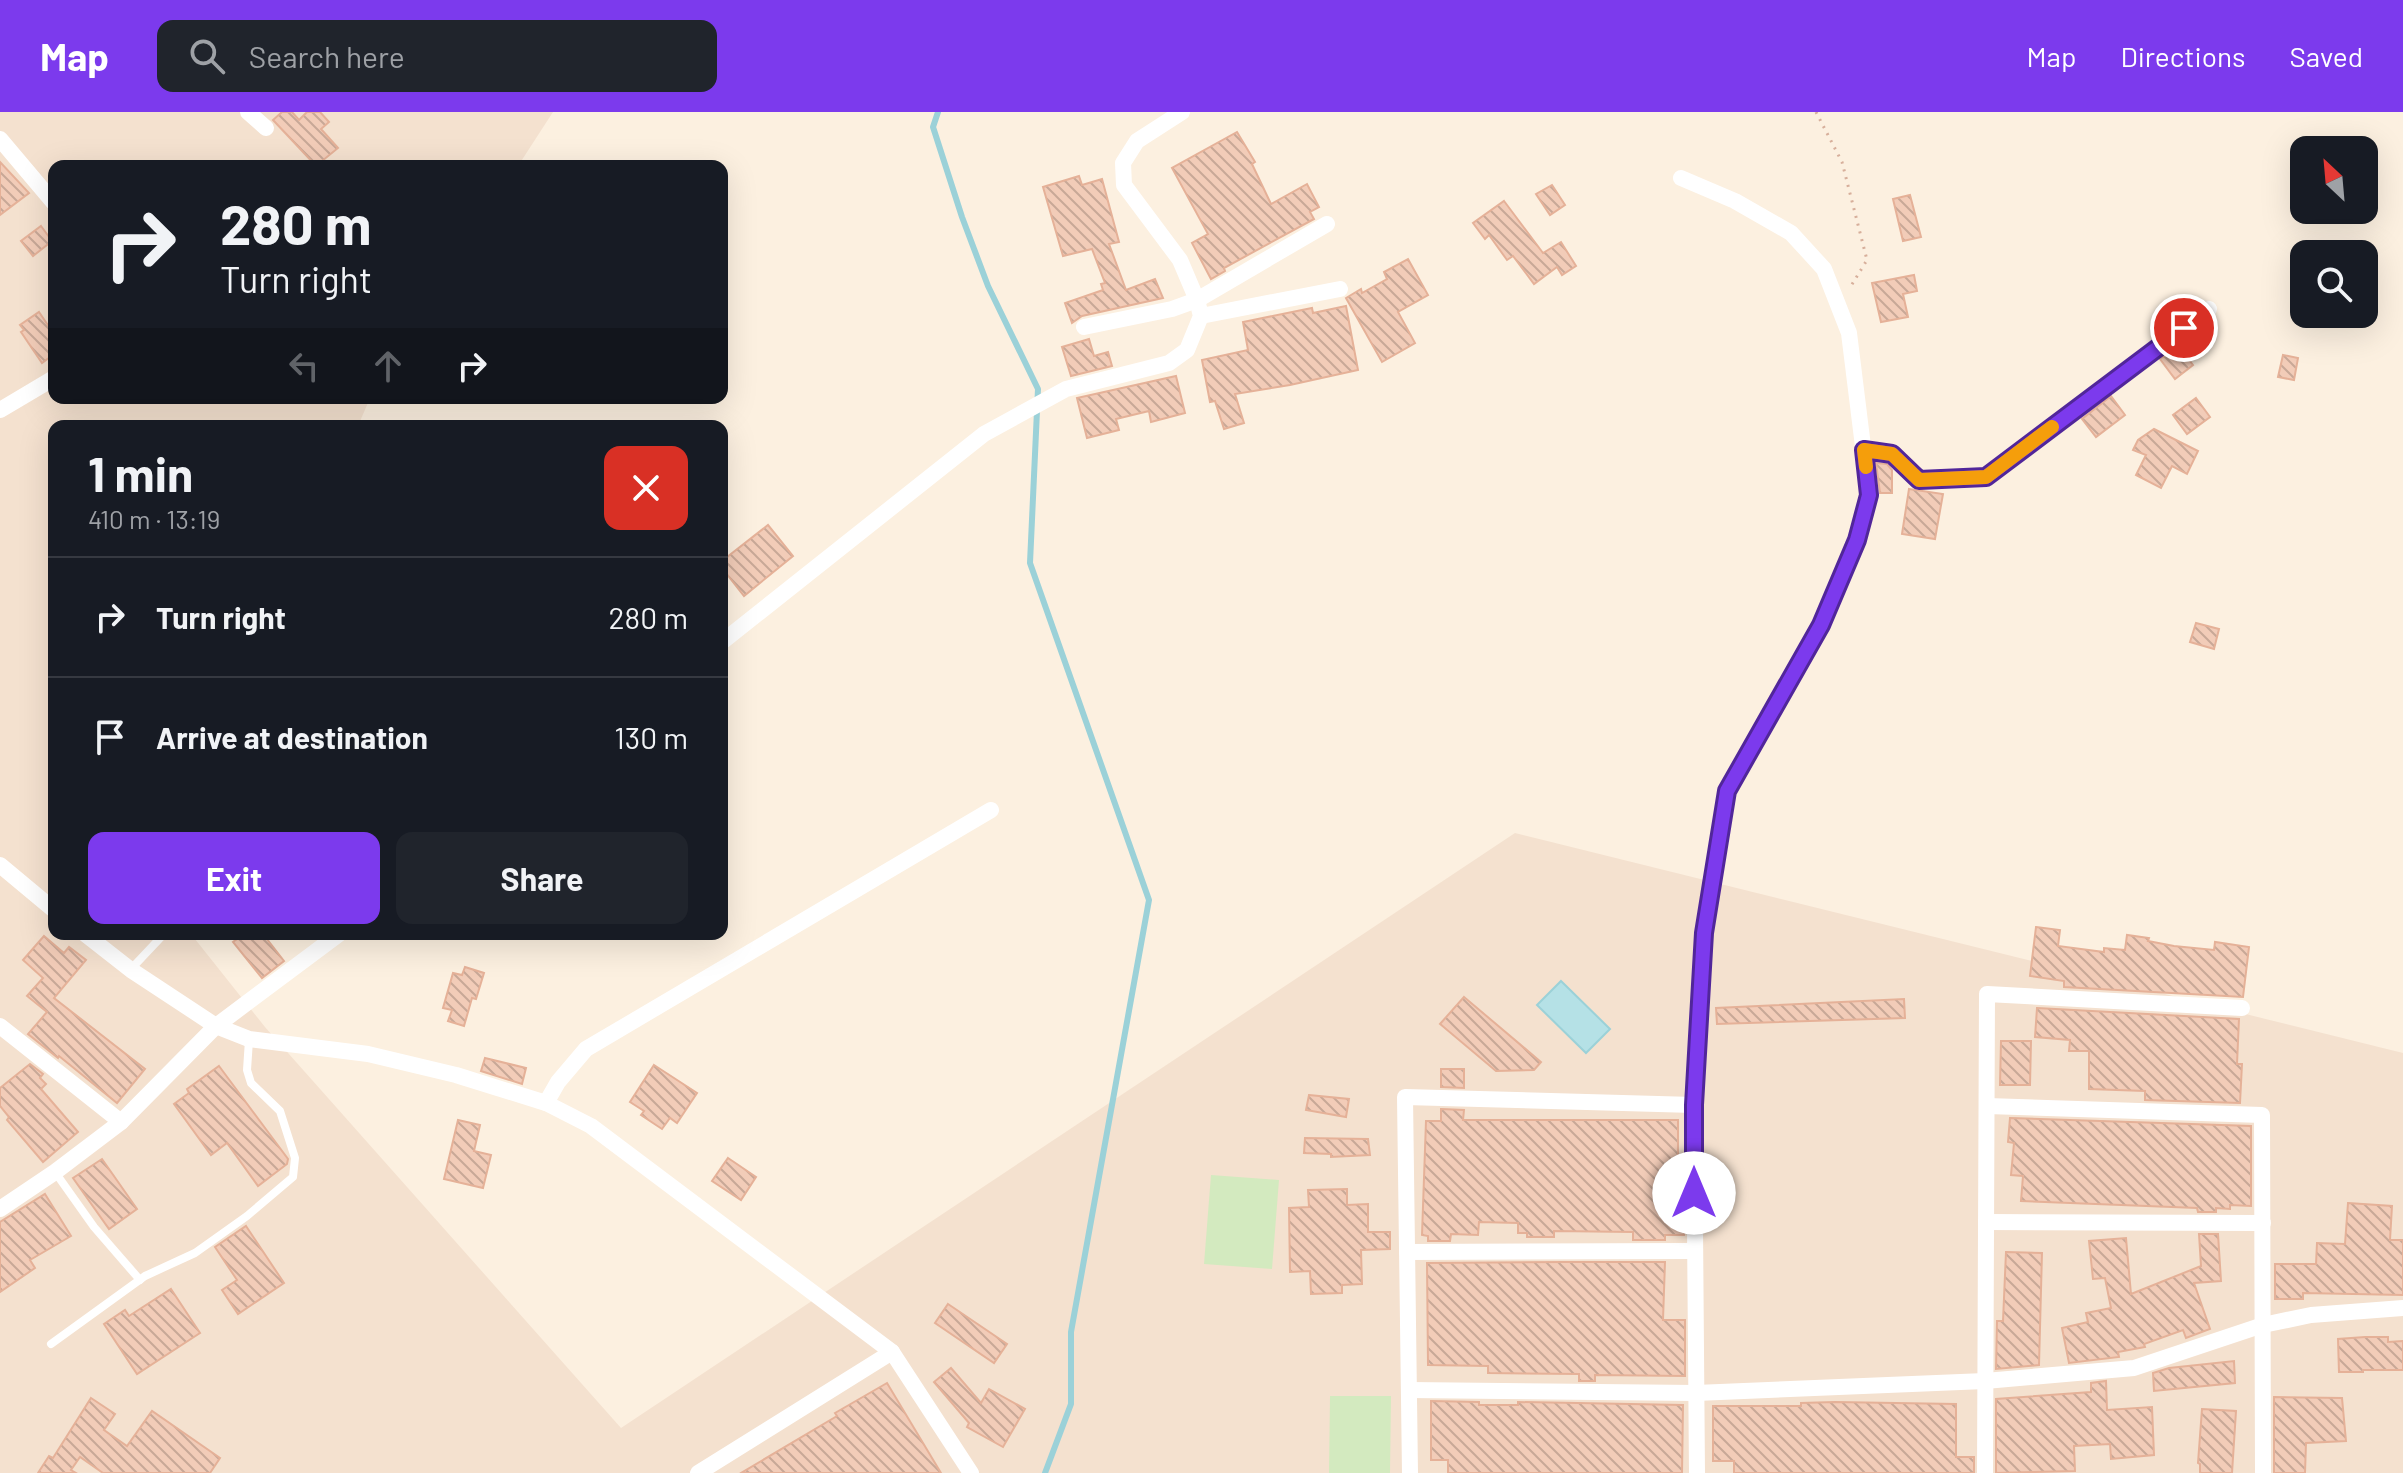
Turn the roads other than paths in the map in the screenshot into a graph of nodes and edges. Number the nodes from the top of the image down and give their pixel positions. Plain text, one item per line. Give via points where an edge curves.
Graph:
1 (248, 112) edge
2 (1182, 112) edge
3 (266, 128) dead end
4 (0, 139) edge
5 (1681, 178) dead end
6 (48, 196) edge
7 (1327, 224) dead end
8 (1340, 289) dead end
9 (1199, 308) junction
10 (2209, 309) dead end
11 (1084, 327) dead end
12 (48, 382) edge
13 (0, 410) edge
14 (1864, 450) junction
15 (728, 637) edge
16 (991, 810) dead end
17 (0, 865) edge
18 (48, 905) edge
19 (93, 940) edge
20 (158, 940) edge
21 (331, 940) edge
22 (131, 970) junction
23 (2242, 1008) dead end
24 (216, 1026) junction
25 (3, 1032) edge
26 (249, 1039) junction
27 (546, 1103) junction
28 (1694, 1105) junction
29 (1987, 1106) junction
30 (121, 1122) junction
31 (55, 1172) junction
32 (0, 1209) edge
33 (1986, 1222) junction
34 (2263, 1223) junction
35 (1695, 1251) junction
36 (1407, 1252) junction
37 (140, 1280) junction
38 (2403, 1308) edge
39 (2263, 1325) junction
40 (51, 1344) dead end
41 (892, 1352) junction
42 (1985, 1381) junction
43 (1409, 1390) junction
44 (1696, 1393) junction
45 (698, 1473) edge
46 (971, 1473) edge
47 (1410, 1473) edge
48 (1697, 1473) edge
49 (1985, 1473) edge
50 (2263, 1473) edge

1 - 3 street
2 - 9 street via 1137,141 1123,163 1124,185 1180,260
4 - 6 street
5 - 14 street via 1791,233 1824,269 1849,333
7 - 9 street
8 - 9 street
9 - 11 street
9 - 15 street via 1187,350 1169,363 1066,389 984,434
10 - 14 street via 1986,477 1919,480 1892,454
12 - 13 street
14 - 28 street via 1869,495 1857,540 1821,625 1727,791 1704,933
16 - 27 street via 586,1049
17 - 18 street
19 - 22 street
20 - 22 lane
21 - 24 street
22 - 24 street
23 - 29 street via 1987,994
24 - 26 street
24 - 30 street
25 - 30 street
26 - 27 street via 368,1054
26 - 37 lane via 251,1083 280,1111 295,1158 293,1177 195,1253
27 - 41 street via 591,1126
28 - 35 street
28 - 36 street via 1405,1097
29 - 33 street
29 - 34 street via 2262,1115
30 - 31 street
31 - 32 street
31 - 37 lane
33 - 34 street
33 - 42 street
34 - 39 street
35 - 36 street
35 - 44 street
36 - 43 street
37 - 40 lane
38 - 39 street via 2311,1315
39 - 42 street via 2134,1368
39 - 50 street
41 - 45 street
41 - 46 street
42 - 44 street
42 - 49 street
43 - 44 street
43 - 47 street
44 - 48 street

